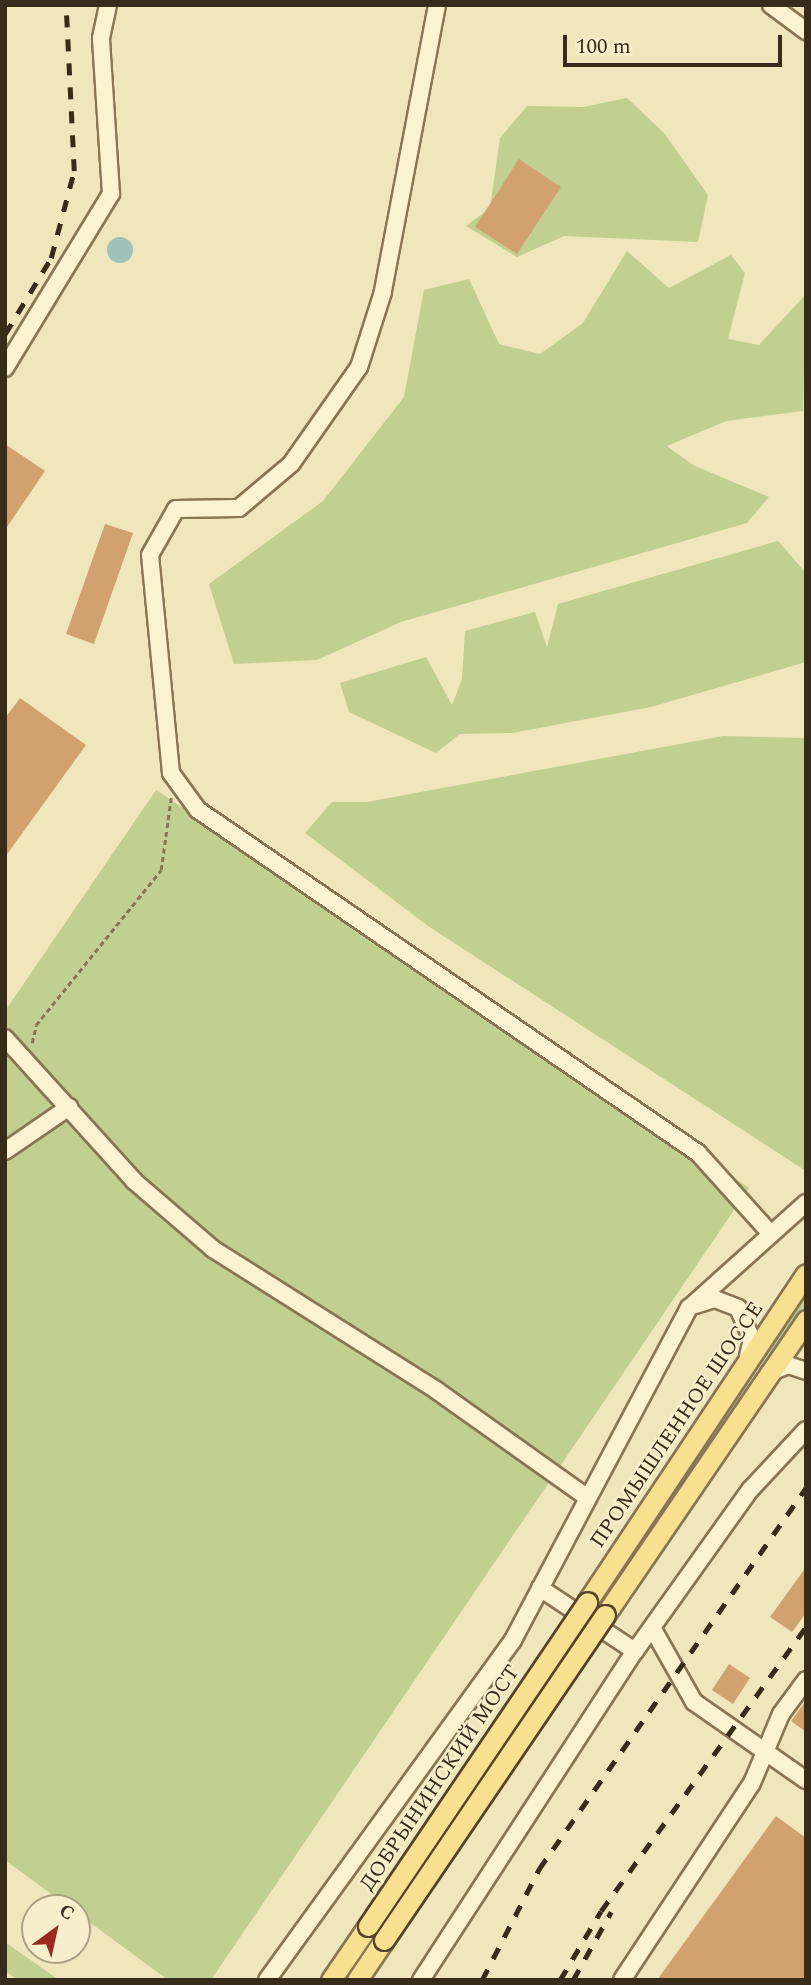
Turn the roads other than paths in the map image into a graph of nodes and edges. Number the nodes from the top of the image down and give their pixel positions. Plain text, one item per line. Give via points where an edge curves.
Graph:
1 (108, 5) edge
2 (437, 5) edge
3 (771, 5) edge
4 (806, 31) edge
5 (5, 368) edge
6 (6, 1036) edge
7 (69, 1107) junction
8 (5, 1151) edge
9 (806, 1203) edge
10 (771, 1234) junction
11 (806, 1274) edge
12 (690, 1308) junction
13 (806, 1320) edge
14 (748, 1360) junction
15 (806, 1371) edge
16 (769, 1373) junction
17 (806, 1430) edge
18 (584, 1495) junction
19 (540, 1588) junction
20 (587, 1602) joint
21 (654, 1631) junction
22 (635, 1651) junction
23 (806, 1680) edge
24 (766, 1751) junction
25 (806, 1780) edge
26 (267, 1980) edge
27 (331, 1980) edge
28 (357, 1980) edge
29 (421, 1980) edge
30 (622, 1980) edge

1 - 5 street via 101,38 111,194
2 - 10 street via 383,292 359,367 291,464 239,508 176,509 150,555 171,773 198,810 698,1153
3 - 4 street
6 - 7 street
7 - 8 street
7 - 18 street via 134,1181 213,1249 425,1382
9 - 10 street
10 - 12 street
11 - 14 main road, ПРОМЫШЛЕННОЕ ШОССЕ
12 - 14 street via 715,1299 738,1308 752,1339
12 - 18 street
13 - 16 main road
14 - 20 main road, ПРОМЫШЛЕННОЕ ШОССЕ
15 - 16 street via 788,1365
16 - 28 main road, bridge
17 - 21 street via 750,1490
18 - 19 street
19 - 22 street
19 - 26 street via 424,1770 375,1821
20 - 27 main road, ДОБРЫНИНСКИЙ МОСТ, bridge
21 - 22 street
21 - 24 street via 694,1702
22 - 29 street
23 - 24 street
24 - 25 street
24 - 30 street via 752,1783

